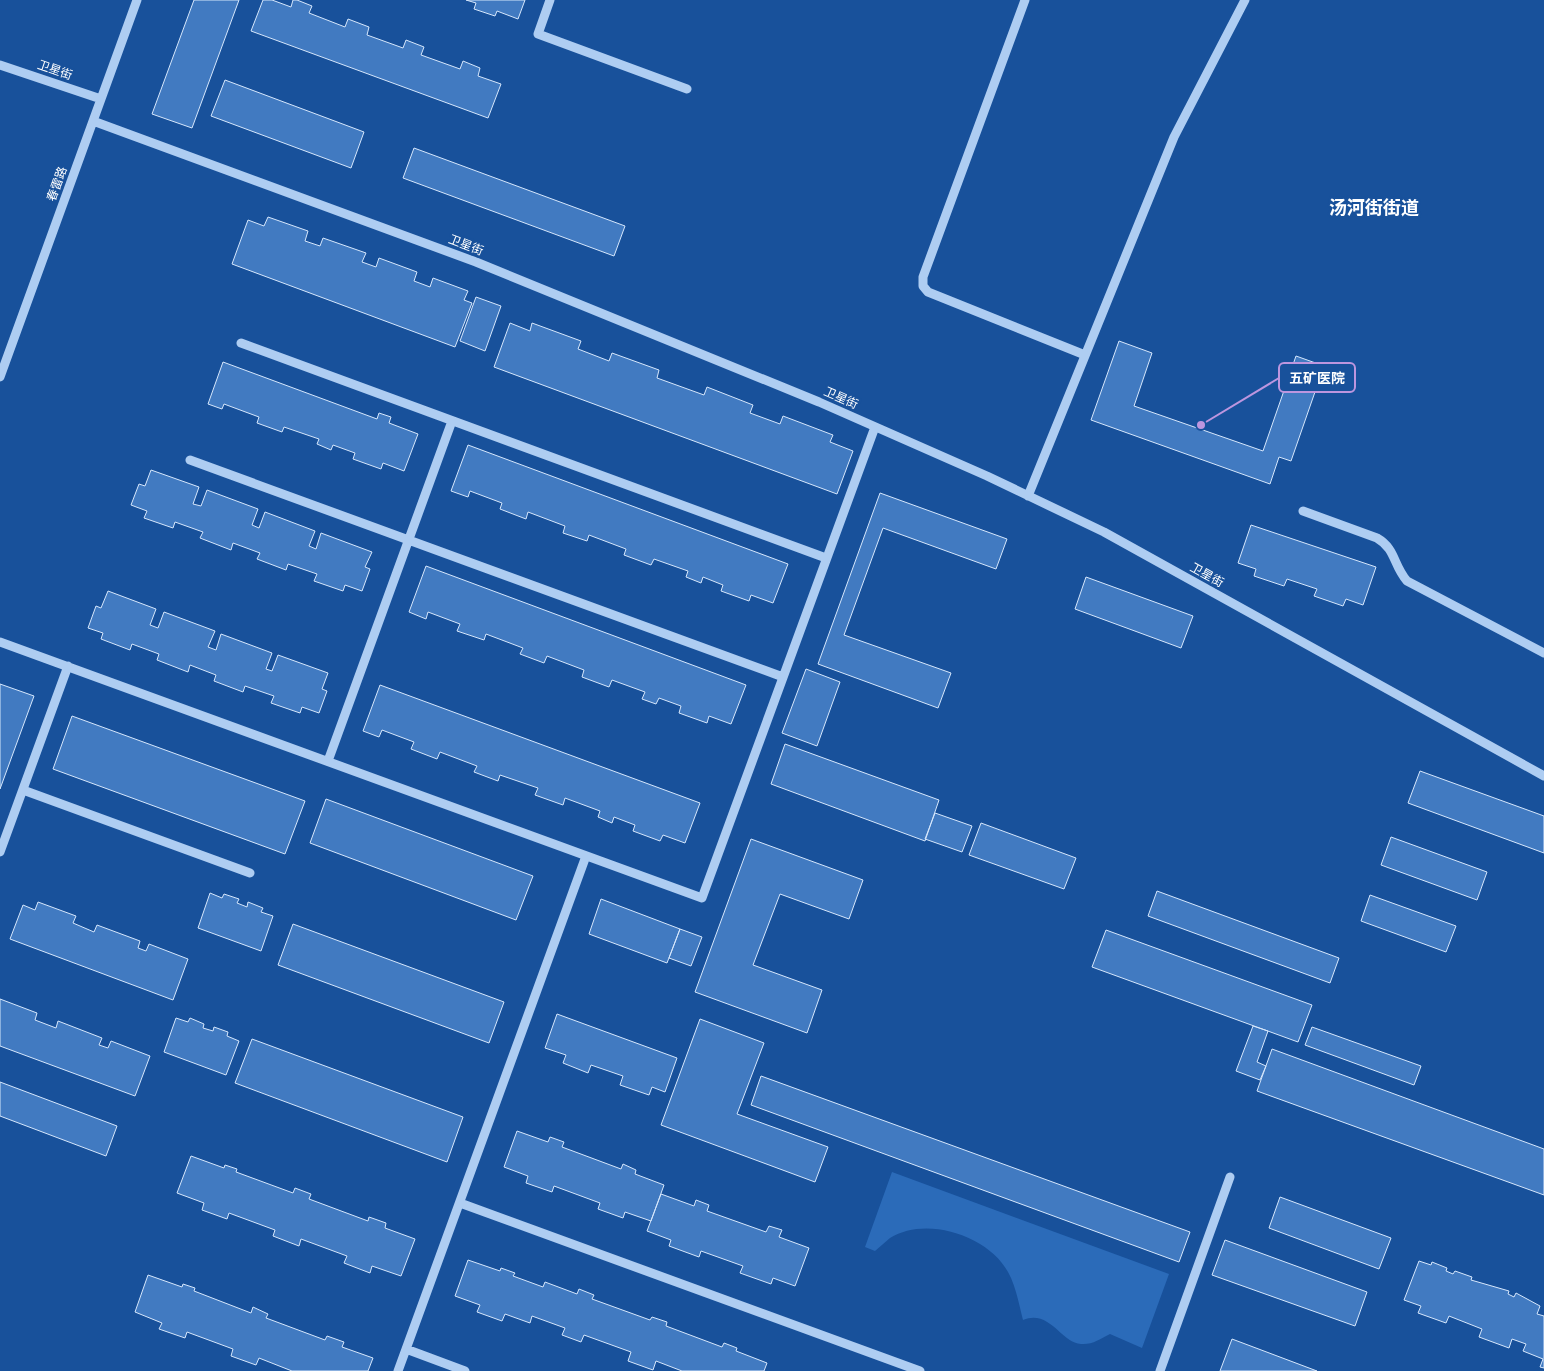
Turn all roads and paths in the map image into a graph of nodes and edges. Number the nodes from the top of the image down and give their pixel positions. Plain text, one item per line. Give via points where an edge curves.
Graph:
1 (137, 0) edge
2 (550, 0) edge
3 (1025, 0) edge
4 (1245, 0) edge
5 (0, 65) edge
6 (687, 89) dead end
7 (101, 99) junction
8 (93, 121) junction
9 (241, 343) dead end
10 (1085, 355) junction
11 (0, 377) edge
12 (452, 421) junction
13 (875, 427) junction
14 (190, 460) dead end
15 (1028, 496) junction
16 (1303, 511) dead end
17 (409, 540) junction
18 (826, 558) junction
19 (0, 642) edge
20 (1544, 653) edge
21 (68, 666) junction
22 (783, 677) junction
23 (328, 761) junction
24 (1544, 776) edge
25 (23, 790) junction
26 (0, 852) edge
27 (586, 856) junction
28 (250, 873) dead end
29 (1230, 1177) dead end
30 (460, 1203) junction
31 (406, 1349) junction
32 (398, 1371) edge
33 (465, 1371) edge
34 (920, 1371) edge
35 (1160, 1371) edge

1 - 7 street, 春雷路
2 - 6 street via 538,34
3 - 10 street via 923,276 923,286 928,292
4 - 10 street via 1174,137
5 - 7 street, 卫星街
7 - 8 street, 春雷路
8 - 11 street, 春雷路
8 - 13 street, 卫星街 via 476,262
9 - 12 street
10 - 15 street
12 - 17 street
12 - 18 street
13 - 15 street, 卫星街
13 - 18 street
14 - 17 street
15 - 24 street, 卫星街 via 1104,532
16 - 20 street via 1388,544 1398,570 1407,581
17 - 22 street
17 - 23 street
18 - 22 street
19 - 21 street
21 - 23 street
21 - 25 street
22 - 27 street via 702,898
23 - 27 street
25 - 26 street
25 - 28 street
27 - 30 street
29 - 35 street
30 - 31 street
30 - 34 street
31 - 32 street
31 - 33 street

